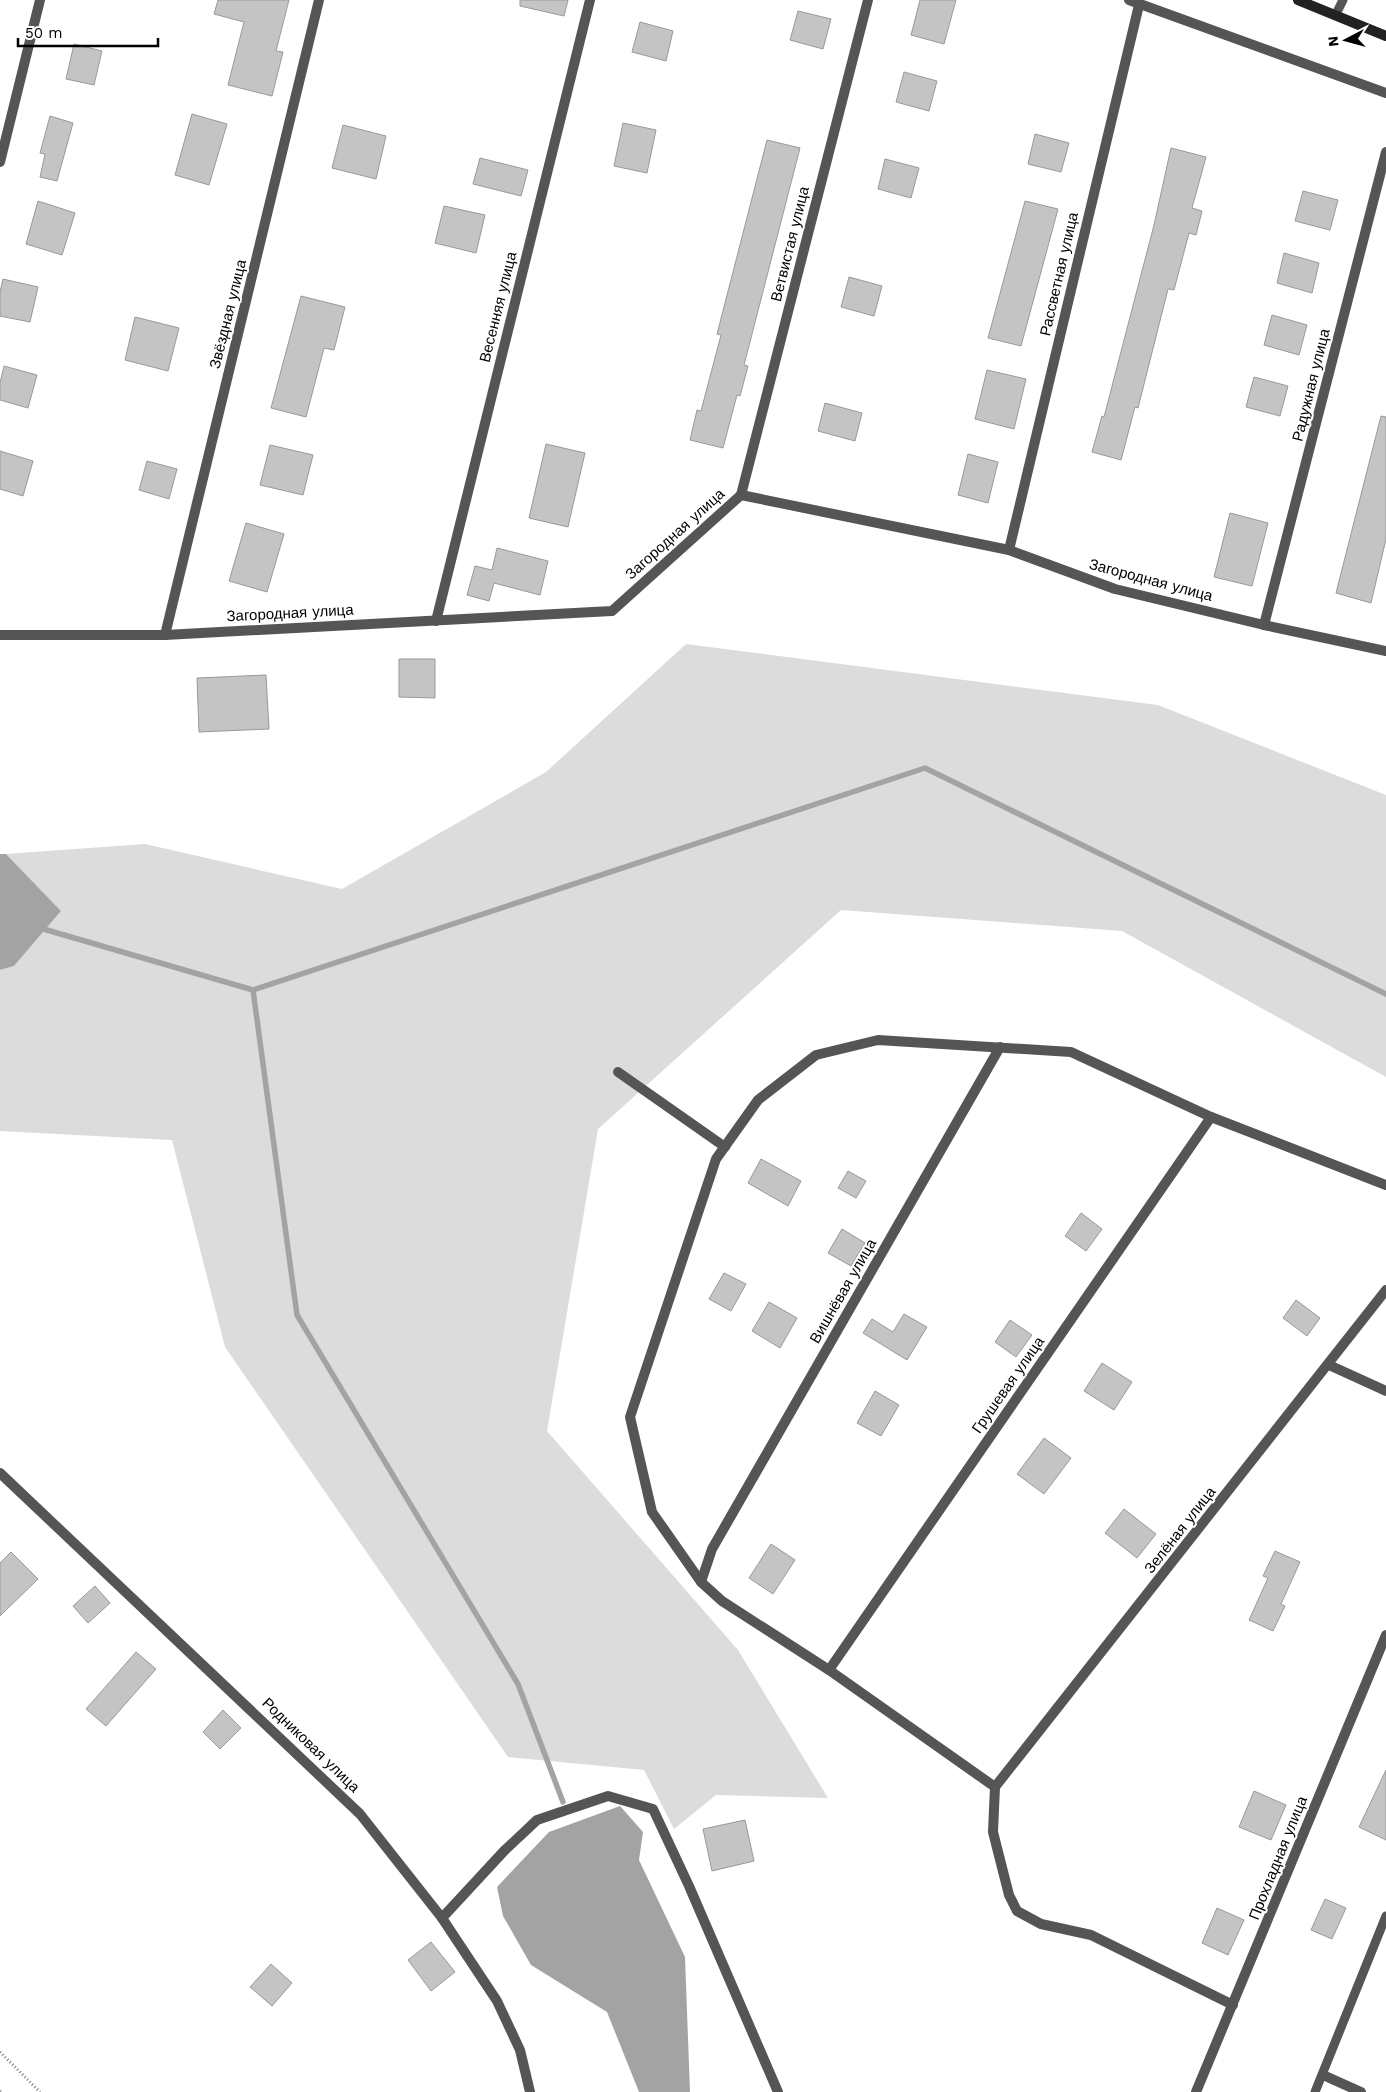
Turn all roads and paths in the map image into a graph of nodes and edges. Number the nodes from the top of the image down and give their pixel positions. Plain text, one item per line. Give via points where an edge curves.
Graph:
1 (40, 0) edge
2 (319, 0) edge
3 (590, 0) edge
4 (868, 0) edge
5 (1129, 0) edge
6 (1298, 0) edge
7 (1343, 0) edge
8 (1139, 5) junction
9 (1336, 14) junction
10 (1386, 36) edge
11 (1386, 94) edge
12 (1386, 152) edge
13 (0, 162) edge
14 (741, 494) junction
15 (1009, 550) junction
16 (436, 621) junction
17 (1264, 625) junction
18 (165, 635) junction
19 (0, 636) edge
20 (1386, 651) edge
21 (1000, 1047) junction
22 (618, 1072) dead end
23 (1211, 1117) junction
24 (725, 1147) junction
25 (1386, 1185) edge
26 (1386, 1290) edge
27 (1329, 1366) junction
28 (1386, 1391) edge
29 (0, 1473) edge
30 (701, 1582) junction
31 (1386, 1635) edge
32 (829, 1670) junction
33 (996, 1788) junction
34 (1386, 1916) edge
35 (442, 1918) junction
36 (1234, 2005) junction
37 (0, 2052) edge
38 (1323, 2075) junction
39 (40, 2092) edge
40 (530, 2092) edge
41 (778, 2092) edge
42 (1196, 2092) edge
43 (1315, 2092) edge
44 (1361, 2092) edge

1 - 13 street
2 - 18 street, Звёздная улица
3 - 16 street, Весенняя улица
4 - 14 street, Ветвистая улица
5 - 8 street
6 - 9 street
7 - 9 lane
8 - 11 street
8 - 15 street, Рассветная улица
9 - 10 street
12 - 17 street, Радужная улица
14 - 15 street, Загородная улица
14 - 16 street, Загородная улица via 612,611
15 - 17 street, Загородная улица via 1115,589
16 - 18 street, Загородная улица
17 - 20 street, Загородная улица
18 - 19 street, Загородная улица
21 - 23 street via 1071,1052
21 - 24 street via 878,1040 816,1056 758,1100
21 - 30 street, Вишнёвая улица via 712,1549
22 - 24 street
23 - 25 street
23 - 32 street, Грушевая улица
24 - 30 street via 716,1159 630,1417 652,1512
26 - 27 street, Зелёная улица
27 - 28 street
27 - 33 street, Зелёная улица
29 - 35 street, Родниковая улица via 360,1814
30 - 32 street via 722,1601
31 - 36 street, Прохладная улица
32 - 33 street
33 - 36 street via 993,1832 1009,1895 1017,1911 1041,1924 1091,1935
34 - 38 lane
35 - 40 street, Родниковая улица via 496,2001 520,2050
35 - 41 street via 537,1820 608,1796 653,1809
36 - 42 street, Прохладная улица
37 - 39 path
38 - 43 lane
38 - 44 street

